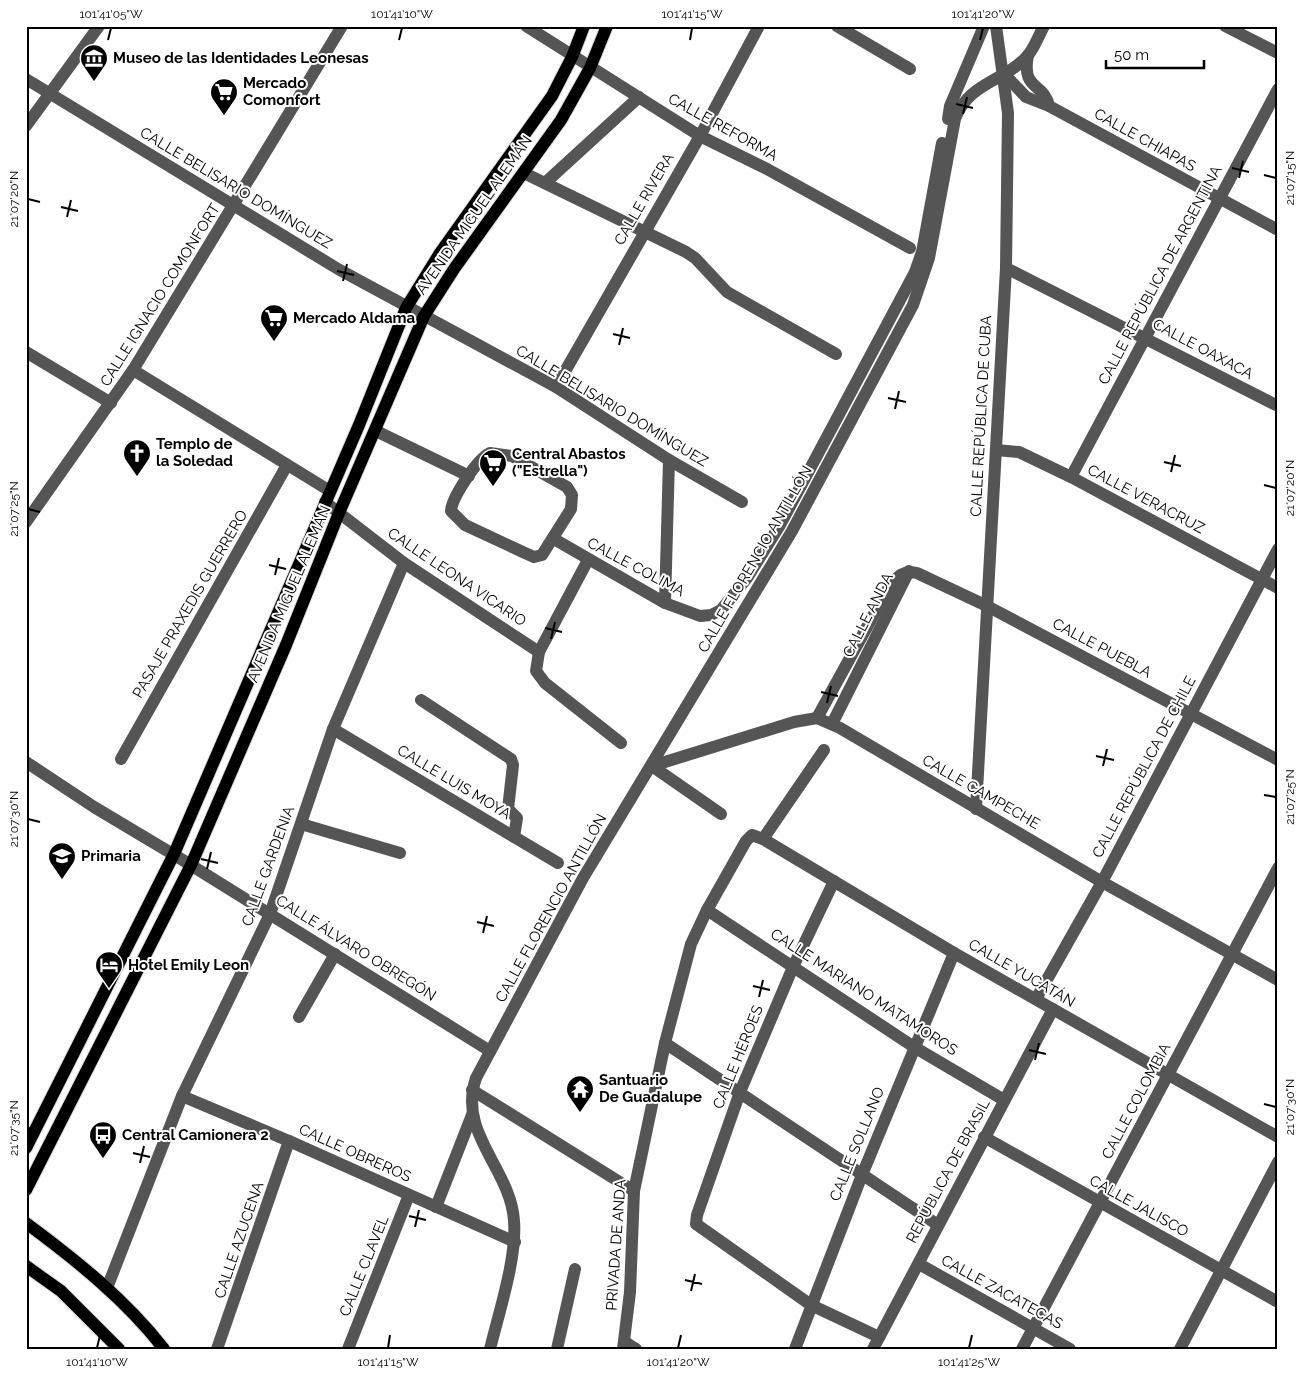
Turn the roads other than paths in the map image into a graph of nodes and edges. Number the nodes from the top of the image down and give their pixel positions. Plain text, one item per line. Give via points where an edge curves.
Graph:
1 (99, 26) edge
2 (342, 26) edge
3 (526, 26) edge
4 (584, 26) edge
5 (607, 26) edge
6 (759, 26) edge
7 (837, 26) edge
8 (984, 26) edge
9 (996, 26) edge
10 (1044, 26) edge
11 (1225, 26) edge
12 (1028, 54) junction
13 (1278, 54) edge
14 (572, 57) junction
15 (590, 68) junction
16 (910, 69) dead end
17 (1004, 74) junction
18 (26, 79) edge
19 (1278, 89) edge
20 (51, 94) junction
21 (639, 97) junction
22 (1049, 106) junction
23 (26, 126) edge
24 (700, 136) junction
25 (524, 173) junction
26 (545, 183) junction
27 (1219, 199) junction
28 (234, 207) junction
29 (1278, 230) edge
30 (644, 232) junction
31 (910, 248) dead end
32 (1006, 268) junction
33 (406, 308) junction
34 (424, 316) junction
35 (1144, 337) junction
36 (26, 352) edge
37 (836, 354) dead end
38 (133, 370) junction
39 (556, 387) junction
40 (110, 404) junction
41 (1278, 406) edge
42 (376, 431) junction
43 (996, 450) junction
44 (668, 460) junction
45 (287, 465) junction
46 (469, 476) junction
47 (1071, 477) junction
48 (327, 497) junction
49 (742, 502) dead end
50 (339, 513) junction
51 (26, 522) edge
52 (780, 525) joint
53 (554, 539) junction
54 (1278, 549) edge
55 (588, 560) junction
56 (404, 563) junction
57 (909, 572) junction
58 (1261, 580) junction
59 (1278, 588) edge
60 (665, 603) junction
61 (987, 606) junction
62 (539, 652) junction
63 (421, 700) dead end
64 (1190, 713) junction
65 (817, 718) junction
66 (832, 724) junction
67 (333, 729) junction
68 (621, 742) dead end
69 (824, 750) dead end
70 (121, 759) dead end
71 (1278, 760) edge
72 (26, 762) edge
73 (652, 766) junction
74 (976, 809) junction
75 (721, 814) dead end
76 (301, 824) junction
77 (514, 837) junction
78 (757, 837) junction
79 (174, 854) junction
80 (400, 854) dead end
81 (558, 863) dead end
82 (191, 865) junction
83 (1278, 868) edge
84 (834, 880) junction
85 (1102, 882) junction
86 (707, 910) junction
87 (270, 914) junction
88 (954, 953) junction
89 (335, 954) junction
90 (1232, 954) junction
91 (793, 967) junction
92 (1278, 980) edge
93 (1036, 999) junction
94 (1053, 1009) junction
95 (299, 1017) dead end
96 (665, 1043) junction
97 (914, 1047) junction
98 (490, 1051) junction
99 (1169, 1074) junction
100 (472, 1090) junction
101 (740, 1092) junction
102 (182, 1096) junction
103 (1004, 1100) junction
104 (472, 1115) junction
105 (984, 1137) junction
106 (1278, 1137) edge
107 (290, 1141) junction
108 (26, 1148) edge
109 (1278, 1162) edge
110 (862, 1175) junction
111 (26, 1190) edge
112 (634, 1191) junction
113 (409, 1195) junction
114 (1100, 1203) junction
115 (436, 1207) junction
116 (26, 1223) edge
117 (938, 1225) junction
118 (515, 1242) junction
119 (918, 1264) junction
120 (26, 1266) edge
121 (575, 1269) dead end
122 (1220, 1270) junction
123 (107, 1288) junction
124 (1278, 1302) edge
125 (811, 1305) junction
126 (1033, 1329) junction
127 (104, 1333) junction
128 (876, 1343) edge
129 (624, 1345) edge
130 (105, 1349) edge
131 (119, 1349) edge
132 (164, 1349) edge
133 (217, 1349) edge
134 (348, 1349) edge
135 (490, 1349) edge
136 (557, 1349) edge
137 (636, 1349) edge
138 (795, 1349) edge
139 (1022, 1349) edge
140 (1070, 1349) edge
141 (1180, 1349) edge

1 - 20 street
2 - 28 street, CALLE IGNACIO COMONFORT
3 - 14 street, CALLE REFORMA
4 - 14 main road, AVENIDA MIGUEL ALEMÁN
5 - 15 main road, AVENIDA MIGUEL ALEMÁN
6 - 24 street, CALLE RIVERA
7 - 16 street
8 - 52 street, CALLE FLORENCIO ANTILLÓN via 950,106 922,252 915,272
9 - 17 street, CALLE REPÚBLICA DE CUBA
10 - 12 street
11 - 13 street
12 - 17 street, CALLE FLORENCIO ANTILLÓN
12 - 22 street, CALLE CHIAPAS via 1028,79 1045,96
14 - 15 street, CALLE REFORMA
14 - 33 main road, AVENIDA MIGUEL ALEMÁN via 552,96 440,253
15 - 21 street, CALLE REFORMA
15 - 25 main road, AVENIDA MIGUEL ALEMÁN
17 - 22 street, CALLE CHIAPAS via 1026,97
17 - 32 street, CALLE REPÚBLICA DE CUBA via 1008,113
17 - 73 street, CALLE FLORENCIO ANTILLÓN via 972,92 958,110 929,258 913,304 792,531
18 - 20 street, CALLE BELISARIO DOMÍNGUEZ
19 - 27 street, CALLE REPÚBLICA DE ARGENTINA
20 - 23 street
20 - 28 street, CALLE BELISARIO DOMÍNGUEZ
21 - 24 street, CALLE REFORMA
21 - 26 street
22 - 27 street, CALLE CHIAPAS
24 - 30 street, CALLE RIVERA
24 - 31 street, CALLE REFORMA
25 - 26 street
25 - 34 main road, AVENIDA MIGUEL ALEMÁN
26 - 30 street
27 - 29 street, CALLE CHIAPAS
27 - 35 street, CALLE REPÚBLICA DE ARGENTINA
28 - 33 street, CALLE BELISARIO DOMÍNGUEZ
28 - 38 street, CALLE IGNACIO COMONFORT
30 - 37 street via 695,258 727,292
30 - 39 street, CALLE RIVERA
32 - 35 street, CALLE OAXACA
32 - 43 street, CALLE REPÚBLICA DE CUBA
33 - 34 street, CALLE BELISARIO DOMÍNGUEZ
33 - 48 main road, AVENIDA MIGUEL ALEMÁN
34 - 39 street, CALLE BELISARIO DOMÍNGUEZ
34 - 42 main road, AVENIDA MIGUEL ALEMÁN
35 - 41 street, CALLE OAXACA
35 - 47 street, CALLE REPÚBLICA DE ARGENTINA
36 - 40 street
38 - 40 street, CALLE IGNACIO COMONFORT
38 - 45 street, CALLE LEONA VICARIO
39 - 44 street, CALLE BELISARIO DOMÍNGUEZ
40 - 51 street, CALLE IGNACIO COMONFORT
42 - 46 street
42 - 50 main road, AVENIDA MIGUEL ALEMÁN
43 - 47 street, CALLE VERACRUZ via 1019,452
43 - 61 street, CALLE REPÚBLICA DE CUBA
44 - 49 street, CALLE BELISARIO DOMÍNGUEZ
44 - 60 street
45 - 48 street, CALLE LEONA VICARIO
45 - 70 street, PASAJE PRAXEDIS GUERRERO
46 - 53 street via 451,507 458,520 534,557 542,555
46 - 53 street via 484,455 499,453 512,456 567,487 573,501
47 - 58 street, CALLE VERACRUZ
48 - 50 street, CALLE LEONA VICARIO
48 - 79 main road, AVENIDA MIGUEL ALEMÁN
50 - 56 street, CALLE LEONA VICARIO
50 - 82 main road, AVENIDA MIGUEL ALEMÁN
52 - 60 street, CALLE COLIMA via 747,578 721,610 700,616
53 - 55 street, CALLE COLIMA
54 - 58 street, CALLE REPÚBLICA DE CHILE
55 - 60 street, CALLE COLIMA
55 - 62 street
56 - 62 street, CALLE LEONA VICARIO
56 - 67 street, CALLE GARDENIA
57 - 61 street, CALLE PUEBLA
57 - 65 street, CALLE ANDA via 897,576 889,587
57 - 66 street, CALLE ANDA
58 - 59 street, CALLE VERACRUZ
58 - 64 street, CALLE REPÚBLICA DE CHILE
61 - 64 street, CALLE PUEBLA
61 - 74 street, CALLE REPÚBLICA DE CUBA
62 - 68 street via 536,671 539,677
63 - 77 street via 511,759 508,809 518,821
64 - 71 street, CALLE PUEBLA
64 - 85 street, CALLE REPÚBLICA DE CHILE
65 - 66 street, CALLE CAMPECHE
65 - 73 street via 794,722
66 - 74 street, CALLE CAMPECHE
67 - 76 street, CALLE GARDENIA
67 - 77 street, CALLE LUIS MOYA
69 - 78 street
72 - 79 street, CALLE ÁLVARO OBREGÓN via 94,808
73 - 75 street
73 - 98 street, CALLE FLORENCIO ANTILLÓN via 583,878
74 - 85 street, CALLE CAMPECHE
76 - 80 street
76 - 87 street, CALLE GARDENIA
77 - 81 street, CALLE LUIS MOYA
78 - 84 street, CALLE YUCATÁN
78 - 86 street, PRIVADA DE ANDA via 746,840
79 - 82 street, CALLE ÁLVARO OBREGÓN
79 - 108 main road, AVENIDA MIGUEL ALEMÁN
82 - 87 street, CALLE ÁLVARO OBREGÓN
82 - 111 main road, AVENIDA MIGUEL ALEMÁN
83 - 90 street, CALLE COLOMBIA
84 - 88 street, CALLE YUCATÁN
84 - 91 street, CALLE HÉROES
85 - 90 street, CALLE CAMPECHE
85 - 93 street, CALLE REPÚBLICA DE CHILE
86 - 91 street, CALLE MARIANO MATAMOROS
86 - 96 street, PRIVADA DE ANDA via 684,965
87 - 89 street, CALLE ÁLVARO OBREGÓN
87 - 102 street, CALLE GARDENIA
88 - 93 street, CALLE YUCATÁN
88 - 97 street, CALLE SOLLANO
89 - 95 street
89 - 98 street, CALLE ÁLVARO OBREGÓN
90 - 92 street, CALLE CAMPECHE
90 - 99 street, CALLE COLOMBIA
91 - 97 street, CALLE MARIANO MATAMOROS
91 - 101 street, CALLE HÉROES
93 - 94 street, CALLE YUCATÁN
94 - 99 street, CALLE YUCATÁN
94 - 103 street, REPÚBLICA DE BRASIL
96 - 101 street
96 - 112 street, PRIVADA DE ANDA
97 - 103 street, CALLE MARIANO MATAMOROS
97 - 110 street, CALLE SOLLANO
98 - 100 street, CALLE FLORENCIO ANTILLÓN
99 - 106 street, CALLE YUCATÁN
99 - 114 street, CALLE COLOMBIA
100 - 104 street
100 - 112 street
101 - 110 street
101 - 125 street, CALLE HÉROES via 696,1224
102 - 107 street, CALLE OBREROS
102 - 123 street, CALLE GARDENIA
103 - 105 street, REPÚBLICA DE BRASIL
104 - 115 street
104 - 118 street via 508,1195
105 - 114 street, CALLE JALISCO
105 - 117 street, REPÚBLICA DE BRASIL
107 - 113 street, CALLE OBREROS
107 - 133 street, CALLE AZUCENA
109 - 122 street
110 - 117 street
110 - 125 street, CALLE SOLLANO
112 - 129 street, PRIVADA DE ANDA via 630,1292
113 - 115 street, CALLE OBREROS
113 - 134 street, CALLE CLAVEL
114 - 122 street, CALLE JALISCO
114 - 126 street, CALLE COLOMBIA
115 - 118 street, CALLE OBREROS
116 - 123 main road
117 - 119 street, REPÚBLICA DE BRASIL
118 - 135 street
119 - 126 street, CALLE ZACATECAS
119 - 128 street, REPÚBLICA DE BRASIL
120 - 127 main road via 61,1292
121 - 136 street
122 - 124 street, CALLE JALISCO
122 - 141 street
123 - 132 main road
125 - 128 street
125 - 138 street, CALLE SOLLANO
126 - 139 street, CALLE COLOMBIA
126 - 140 street, CALLE ZACATECAS
127 - 130 street
127 - 131 main road
129 - 137 street

